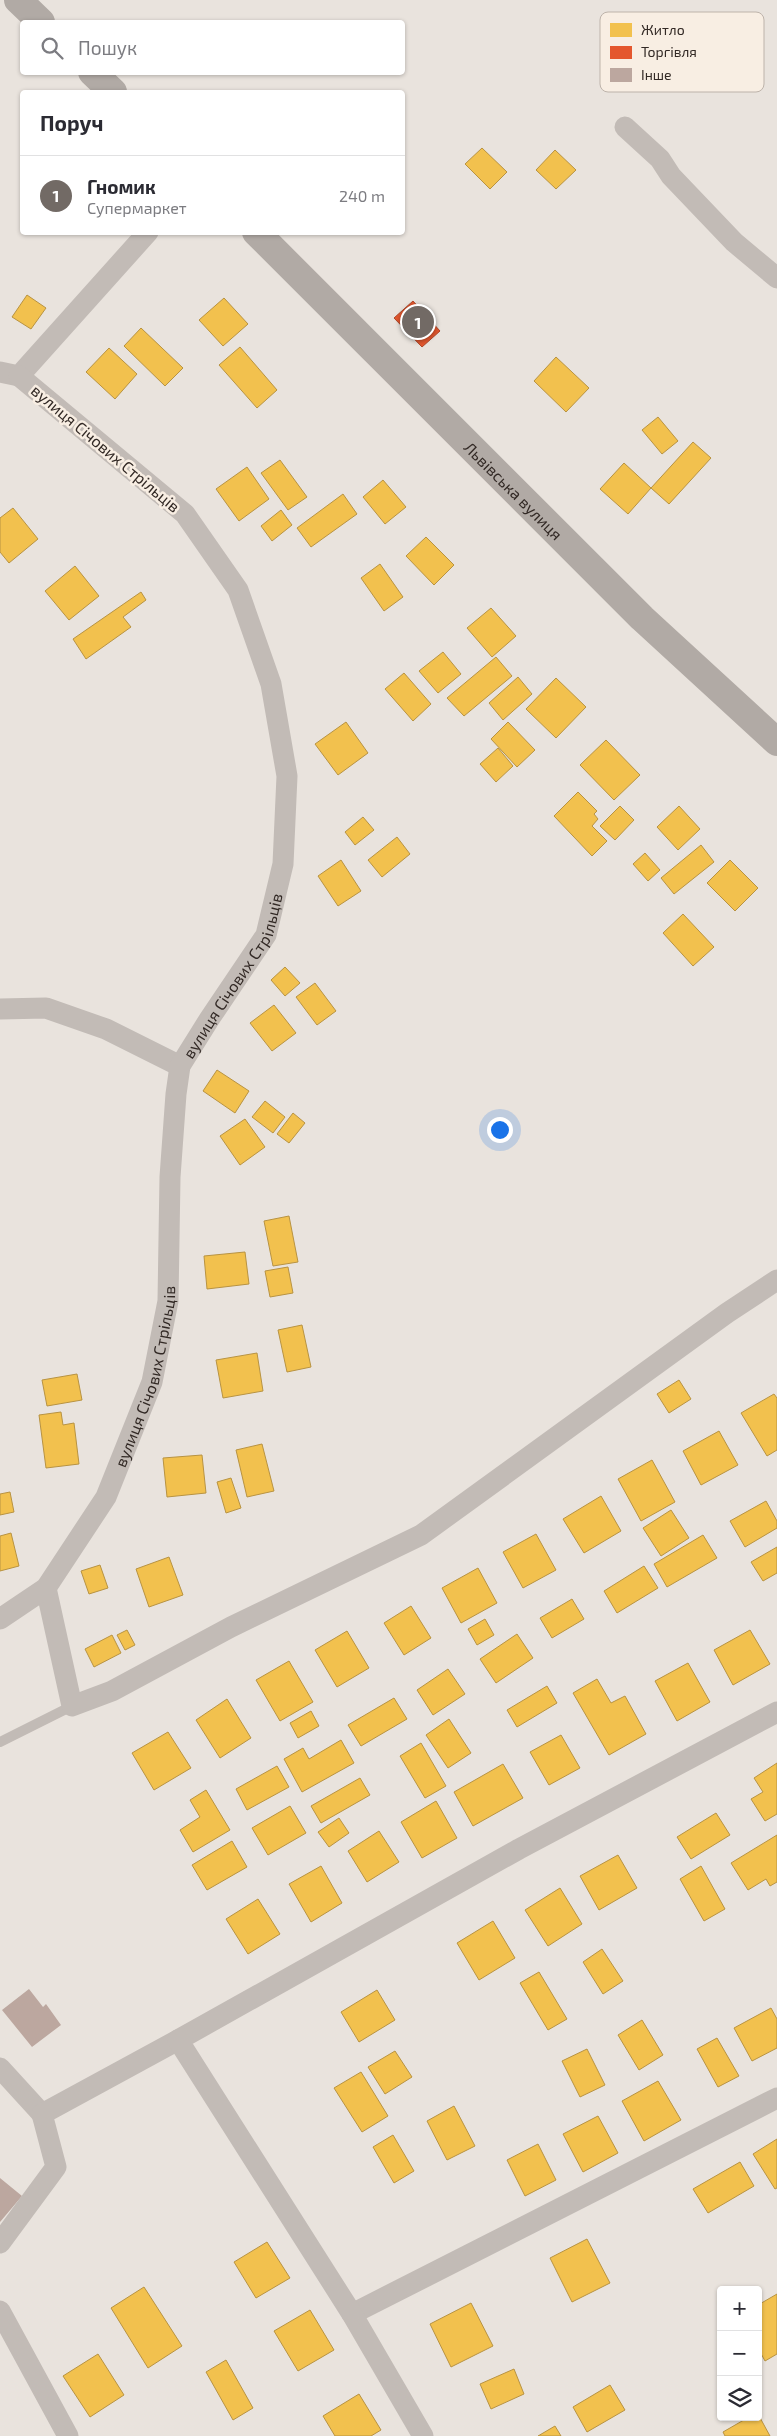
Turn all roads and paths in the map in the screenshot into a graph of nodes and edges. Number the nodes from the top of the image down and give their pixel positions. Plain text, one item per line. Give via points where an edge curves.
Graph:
1 (18, 0) edge
2 (39, 20) edge
3 (95, 75) edge
4 (111, 90) edge
5 (625, 127) dead end
6 (145, 235) edge
7 (259, 235) edge
8 (777, 278) edge
9 (10, 374) edge
10 (777, 742) edge
11 (0, 1009) edge
12 (180, 1066) junction
13 (777, 1280) edge
14 (46, 1588) junction
15 (0, 1619) edge
16 (72, 1706) junction
17 (777, 1712) edge
18 (0, 1742) edge
19 (178, 2040) junction
20 (0, 2068) edge
21 (777, 2098) edge
22 (42, 2114) junction
23 (0, 2242) edge
24 (0, 2311) edge
25 (352, 2314) junction
26 (68, 2436) edge
27 (423, 2436) edge

1 - 2 main road
3 - 4 main road
5 - 8 street via 660,159 671,176 734,242
6 - 9 street
7 - 10 main road, Львівська вулиця via 642,618
9 - 12 street, вулиця Січових Стрільців via 185,514 238,590 271,684 287,776 283,864 266,935
11 - 12 street via 46,1008 106,1029
12 - 14 street, вулиця Січових Стрільців via 170,1177 168,1301 152,1382 106,1497
13 - 16 street via 421,1535 231,1626 112,1691
14 - 15 street, вулиця Січових Стрільців
14 - 16 street
16 - 18 lane
17 - 19 street via 520,1849
19 - 22 street
19 - 25 street
20 - 22 street
21 - 25 street
22 - 23 street via 56,2167
24 - 26 street
25 - 27 street

